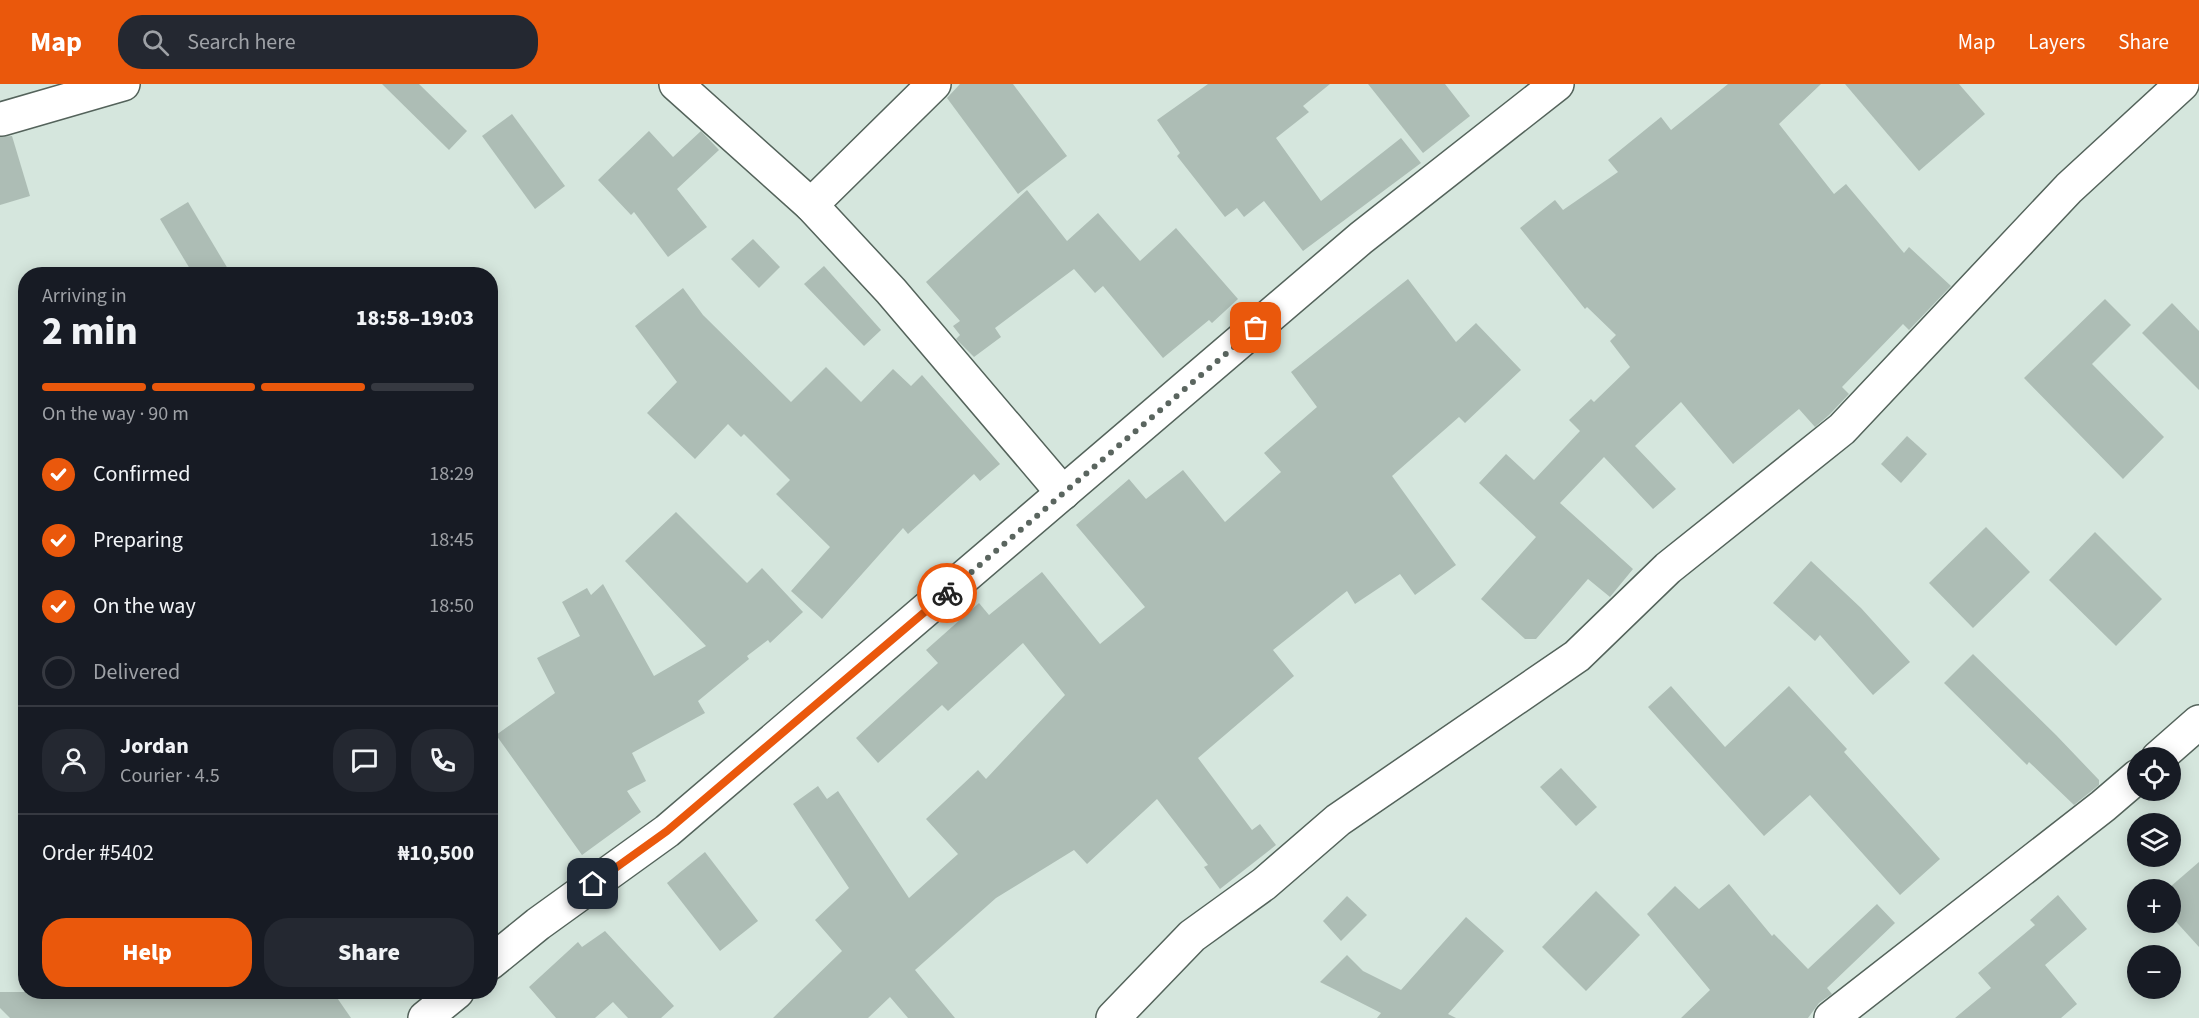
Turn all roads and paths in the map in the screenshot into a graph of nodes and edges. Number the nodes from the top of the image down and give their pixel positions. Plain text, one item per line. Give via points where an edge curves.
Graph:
1 (123, 84) edge
2 (676, 84) edge
3 (934, 84) edge
4 (1557, 84) edge
5 (2182, 84) edge
6 (2, 119) dead end
7 (811, 205) junction
8 (1064, 493) junction
9 (2199, 722) edge
10 (2171, 747) edge
11 (2127, 785) edge
12 (498, 956) edge
13 (448, 999) edge
14 (425, 1018) edge
15 (1113, 1018) edge
16 (1832, 1018) edge

1 - 6 street
2 - 7 street
3 - 7 street
4 - 8 street via 1361,238
5 - 15 street via 2069,188 1842,429 1668,568 1577,656 1338,820 1264,884 1192,936
7 - 8 street via 891,291
8 - 12 street via 667,831
9 - 10 street
11 - 16 street
13 - 14 street

